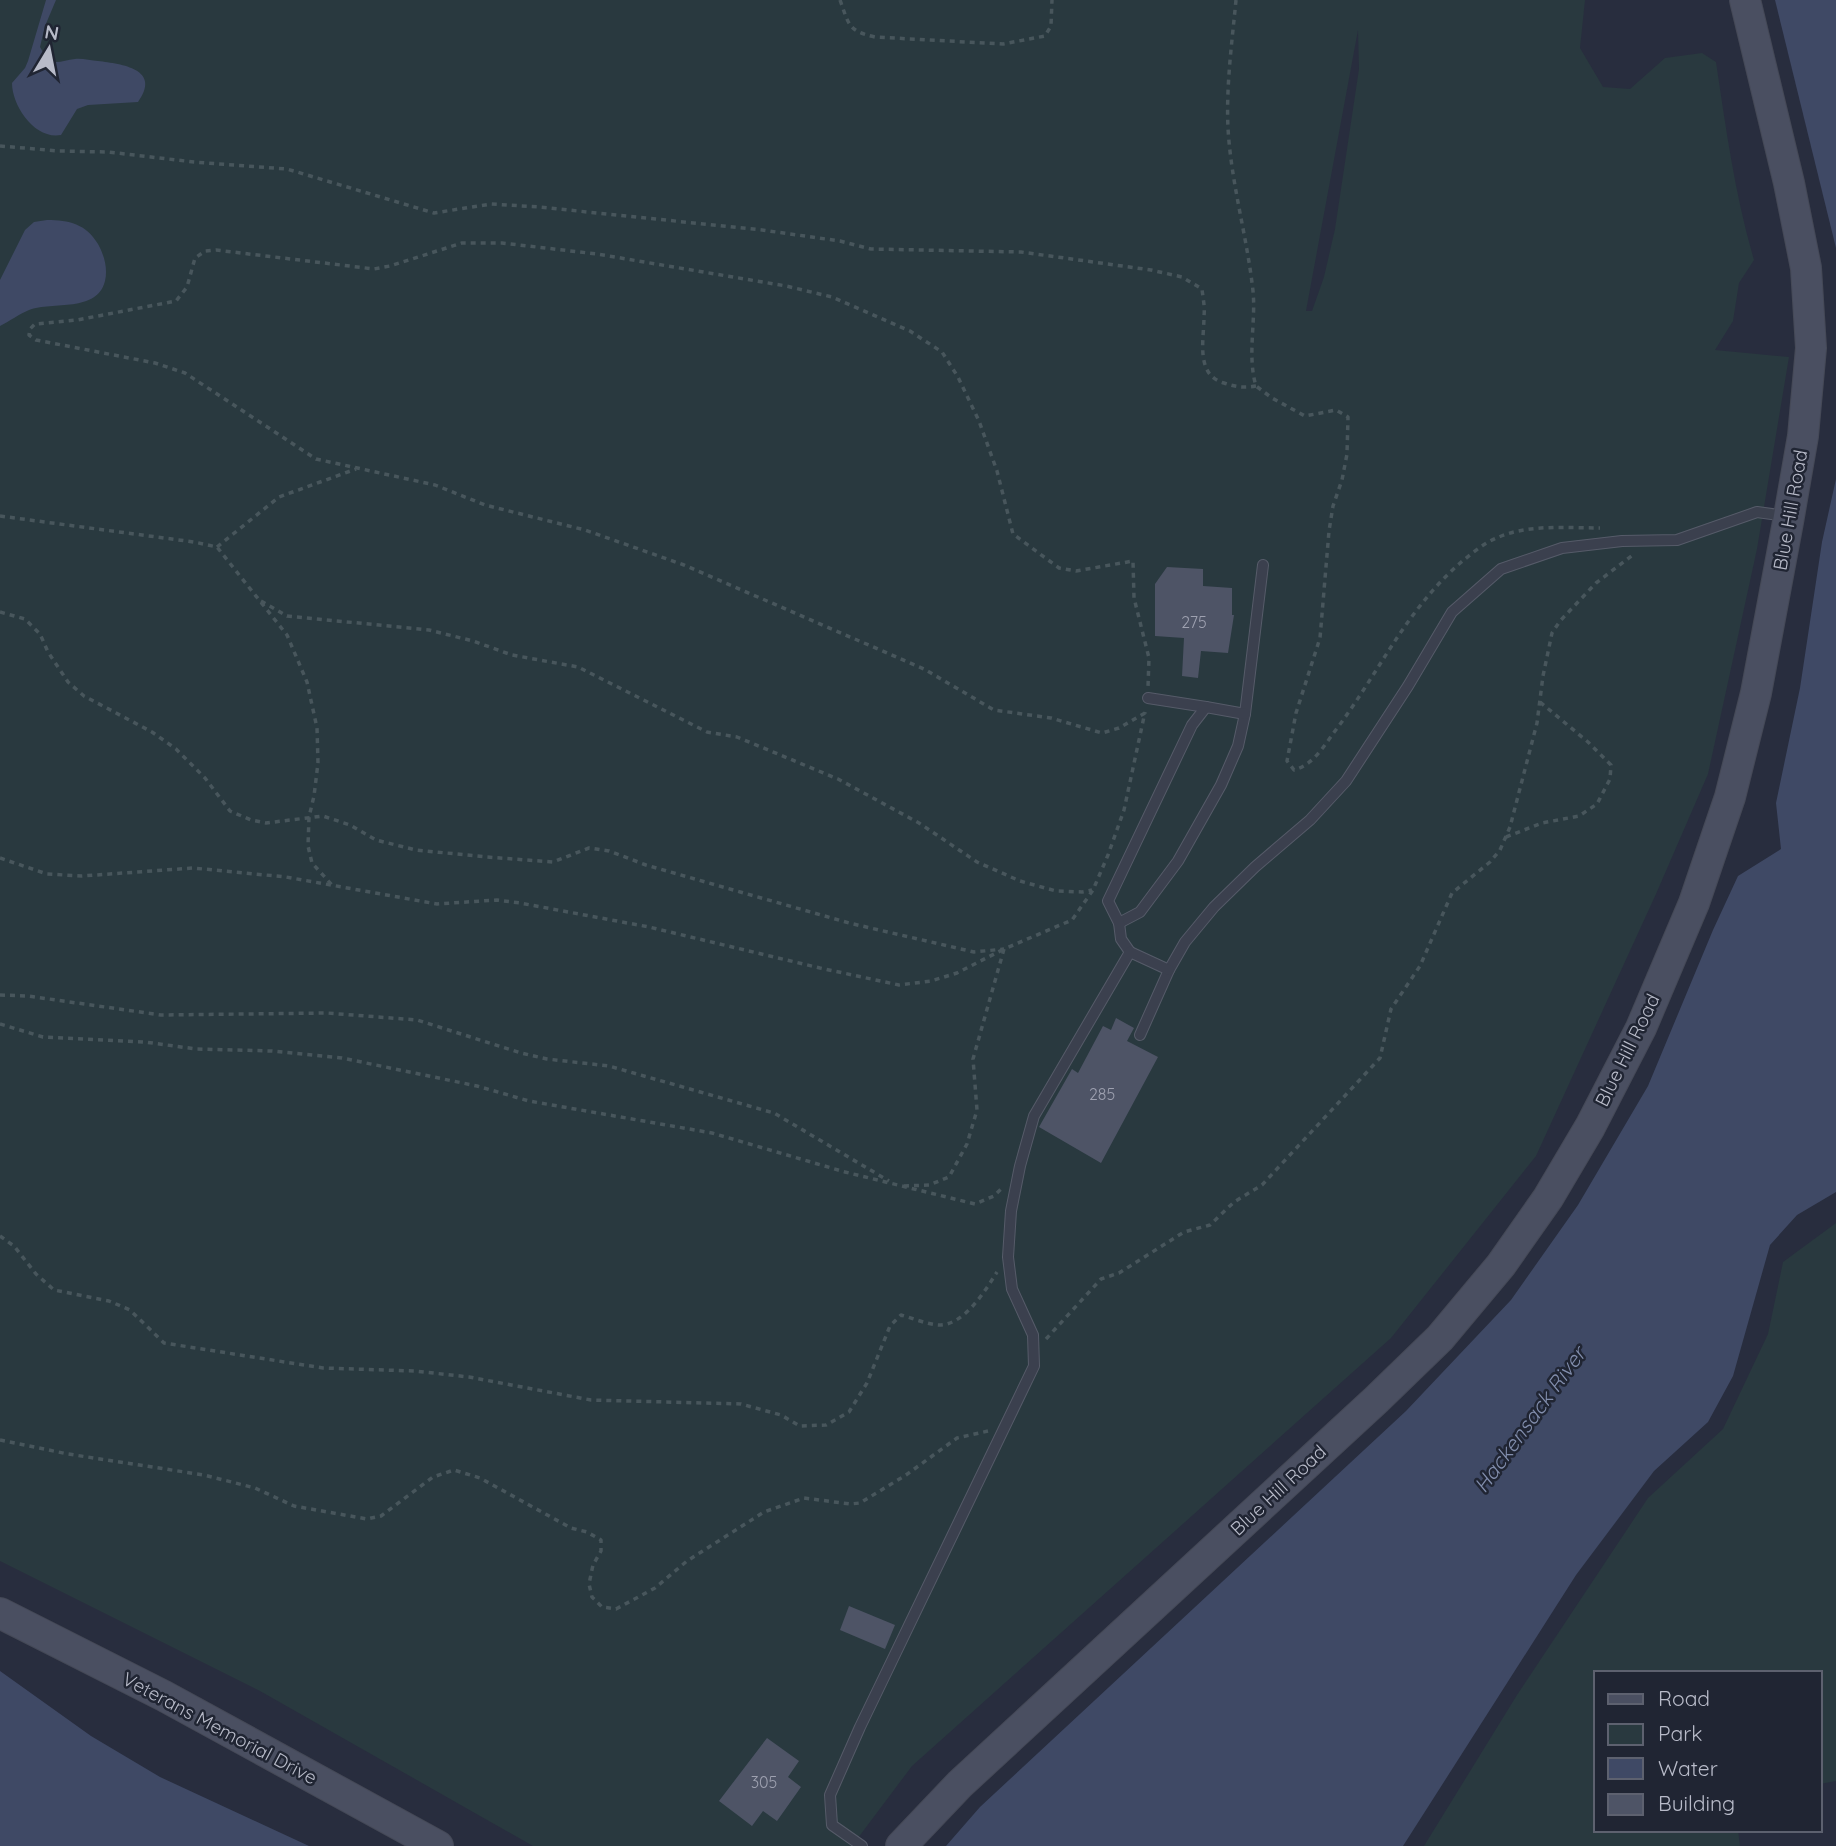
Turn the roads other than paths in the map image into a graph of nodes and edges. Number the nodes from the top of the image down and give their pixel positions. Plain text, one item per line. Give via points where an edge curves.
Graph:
1 (1745, 0) edge
2 (1789, 516) junction
3 (1263, 565) dead end
4 (1148, 698) road end
5 (1206, 708) junction
6 (1245, 714) junction
7 (1119, 923) junction
8 (1130, 952) junction
9 (1169, 970) junction
10 (1140, 1035) dead end
11 (0, 1613) edge
12 (438, 1846) edge
13 (862, 1846) edge
14 (901, 1846) edge

1 - 2 street, Blue Hill Road via 1806,268 1811,348
2 - 9 lane via 1757,512 1677,540 1562,548 1501,569 1452,612 1346,781 1310,820 1214,906
2 - 14 street, Blue Hill Road via 1756,693 1730,797 1693,903 1640,1028 1590,1128 1548,1198 1501,1265 1440,1338 960,1784
3 - 6 lane
4 - 5 lane
5 - 6 lane
5 - 7 lane via 1192,725 1108,901
6 - 7 lane via 1238,746 1221,785 1178,861 1140,912
7 - 8 lane via 1121,939
8 - 9 lane
8 - 13 lane via 1034,1116 1020,1166 1008,1257 1012,1289 1033,1335 1034,1366 830,1795 832,1825
9 - 10 lane
11 - 12 street, Veterans Memorial Drive via 164,1696

